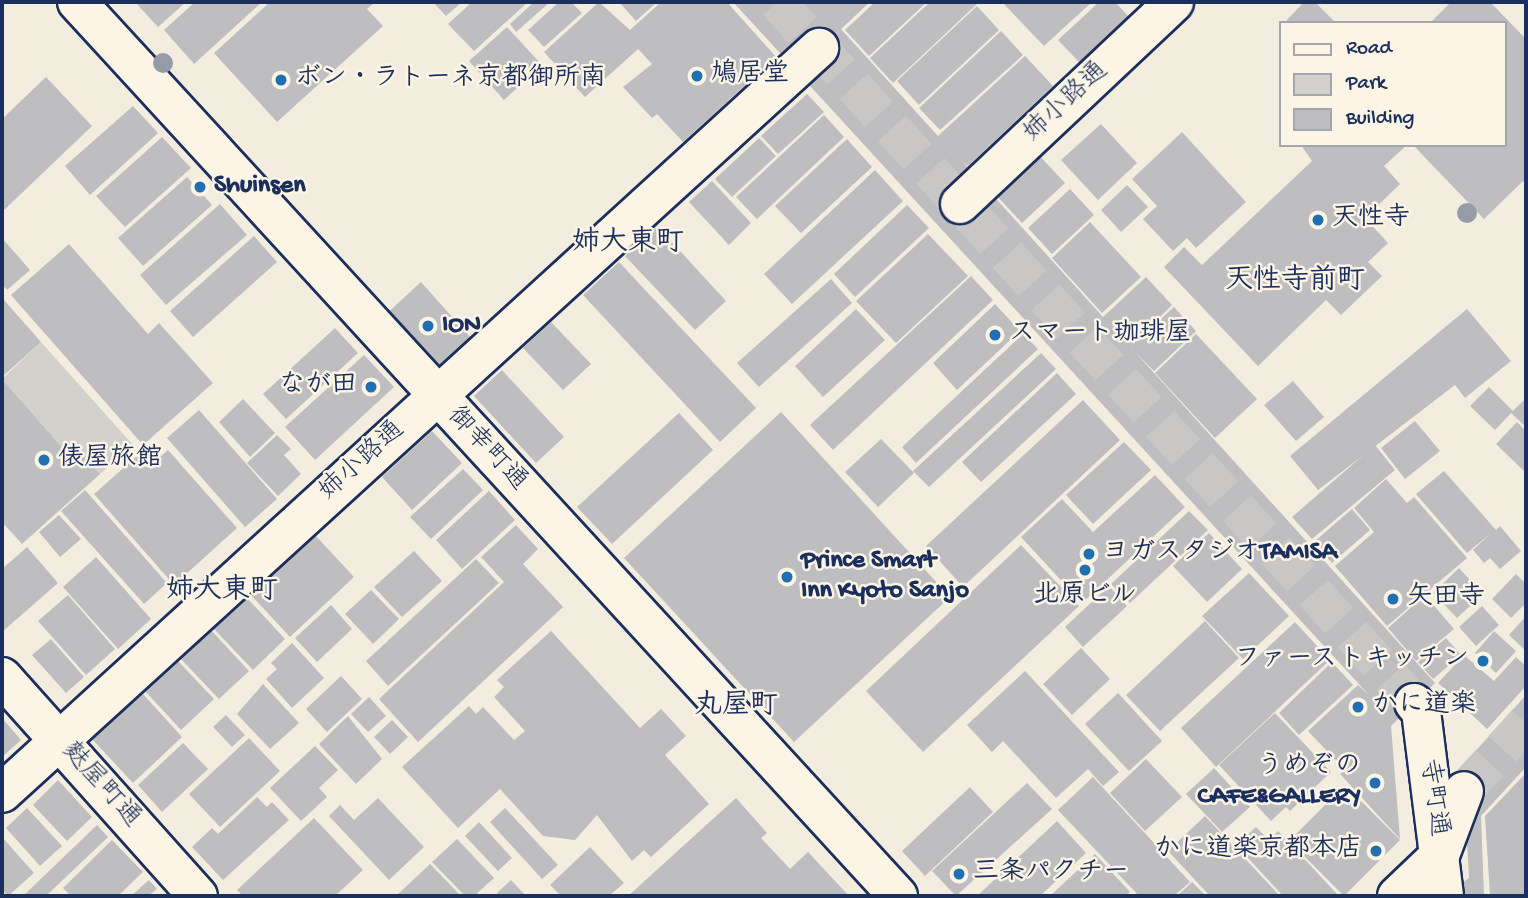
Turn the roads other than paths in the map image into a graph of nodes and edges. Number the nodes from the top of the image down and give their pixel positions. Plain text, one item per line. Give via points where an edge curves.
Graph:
1 (77, 2) edge
2 (1174, 2) edge
3 (819, 48) dead end
4 (960, 204) dead end
5 (436, 395) junction
6 (2, 677) edge
7 (1414, 703) tunnel mouth
8 (58, 739) junction
9 (1464, 791) tunnel mouth
10 (2, 793) edge
11 (1440, 855) junction
12 (198, 896) edge
13 (898, 896) edge
14 (1397, 896) edge
15 (1444, 896) edge

1 - 5 street, 御幸町通
2 - 4 street, 姉小路通
3 - 5 street, 姉小路通
5 - 8 street, 姉小路通
5 - 13 street, 御幸町通
6 - 8 street, 麩屋町通
7 - 11 street, 寺町通 via 1421,711
8 - 10 street, 姉小路通
8 - 12 street, 麩屋町通
9 - 11 street
11 - 14 street
11 - 15 street, 寺町通

